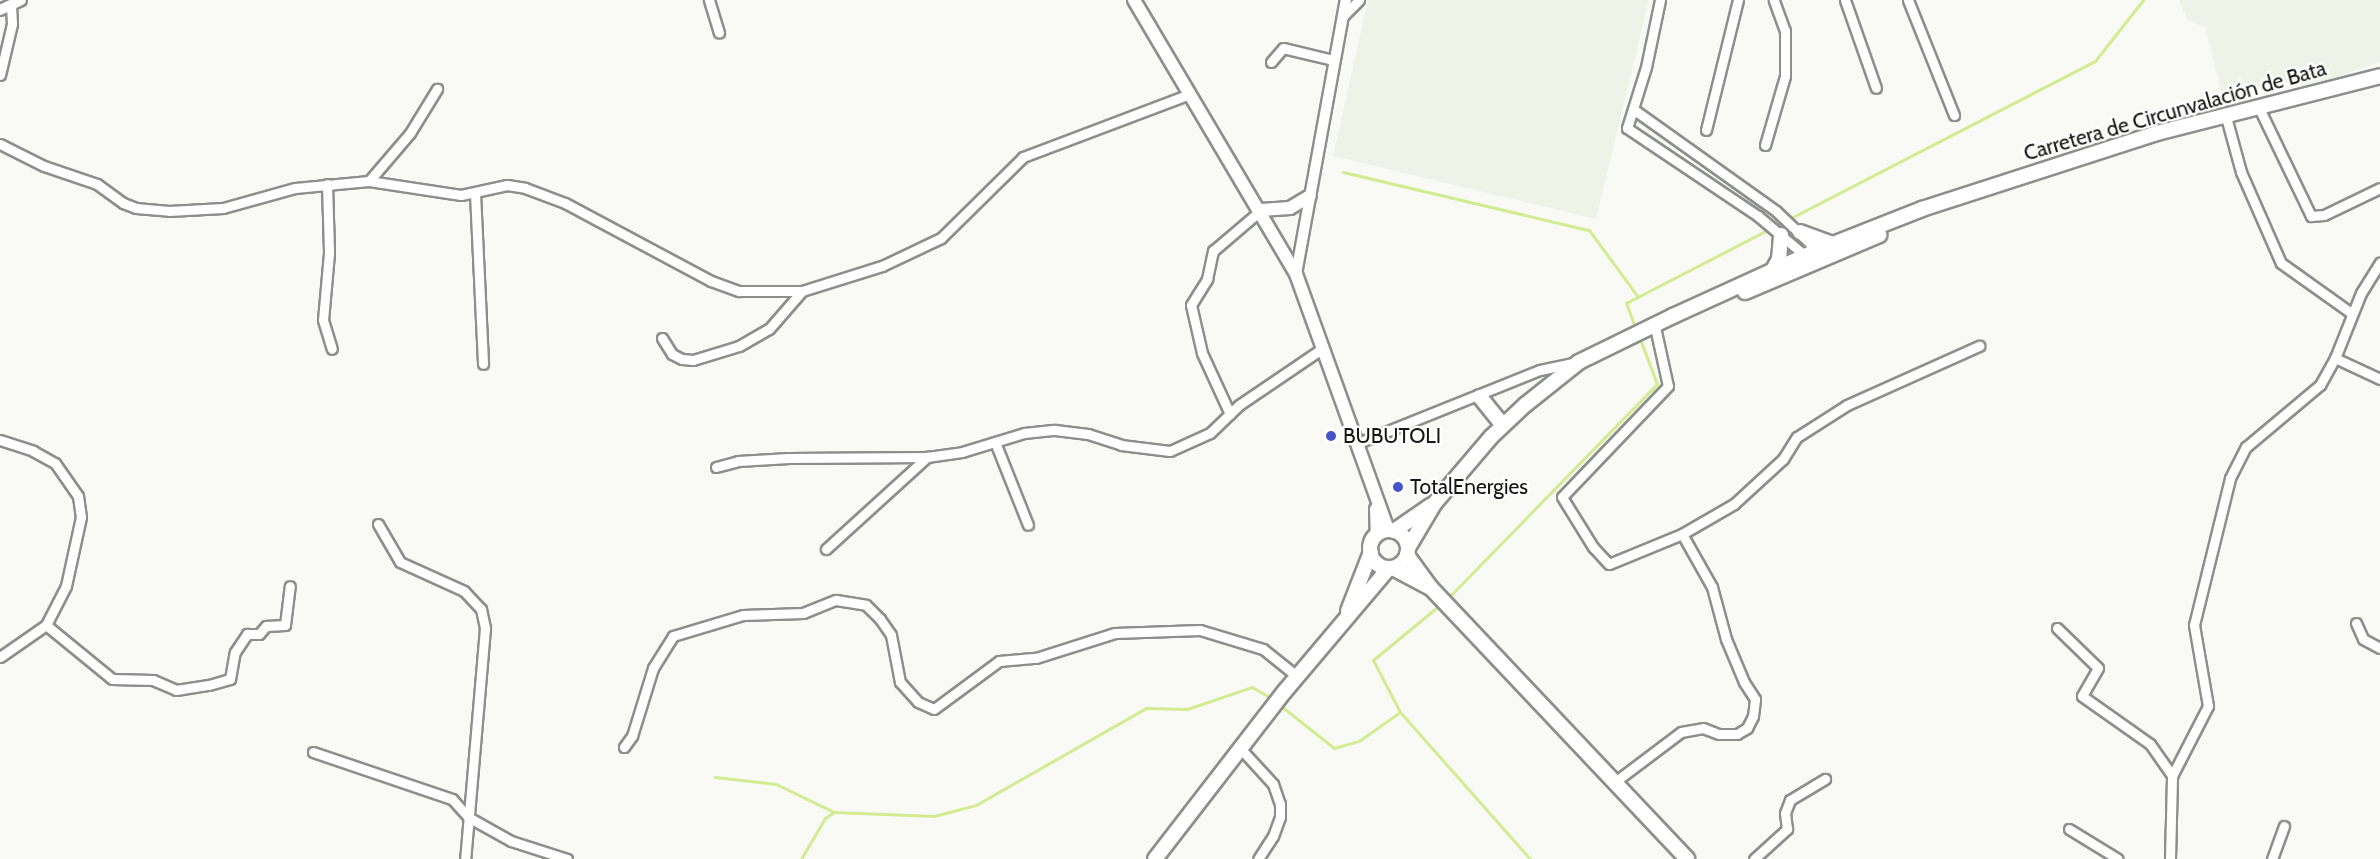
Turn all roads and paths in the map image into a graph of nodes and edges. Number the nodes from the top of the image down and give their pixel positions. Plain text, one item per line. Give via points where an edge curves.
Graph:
1 (21, 0) edge
2 (709, 0) edge
3 (1134, 0) edge
4 (1346, 0) edge
5 (1359, 0) edge
6 (1660, 0) edge
7 (1738, 0) edge
8 (1774, 0) edge
9 (1845, 0) edge
10 (1908, 0) edge
11 (5, 8) edge
12 (1342, 17) junction
13 (719, 33) dead end
14 (1333, 60) junction
15 (1271, 62) dead end
16 (0, 75) edge
17 (2380, 76) edge
18 (1876, 88) dead end
19 (437, 89) dead end
20 (1190, 94) junction
21 (2259, 108) junction
22 (1633, 110) junction
23 (1954, 115) dead end
24 (2226, 117) junction
25 (1706, 130) dead end
26 (0, 144) edge
27 (1765, 146) dead end
28 (369, 181) junction
29 (327, 184) junction
30 (2380, 188) edge
31 (476, 193) junction
32 (1310, 196) junction
33 (1949, 202) junction
34 (1261, 210) junction
35 (1798, 230) junction
36 (1780, 234) junction
37 (1833, 243) junction
38 (1815, 257) junction
39 (2380, 263) edge
40 (1773, 270) junction
41 (1296, 274) junction
42 (802, 291) junction
43 (2351, 313) junction
44 (1655, 327) junction
45 (662, 338) dead end
46 (1979, 346) dead end
47 (1323, 348) junction
48 (332, 349) dead end
49 (2335, 358) junction
50 (1579, 362) junction
51 (483, 364) dead end
52 (2380, 379) edge
53 (1480, 397) junction
54 (1230, 414) junction
55 (1503, 425) junction
56 (0, 440) edge
57 (994, 442) junction
58 (1358, 443) junction
59 (927, 457) junction
60 (716, 467) dead end
61 (1434, 504) junction
62 (378, 524) dead end
63 (1028, 525) dead end
64 (1386, 532) junction
65 (1682, 534) junction
66 (825, 549) dead end
67 (1408, 551) junction
68 (1371, 552) junction
69 (1391, 568) junction
70 (290, 586) dead end
71 (1434, 591) junction
72 (1344, 621) junction
73 (2356, 623) dead end
74 (46, 625) junction
75 (2057, 628) dead end
76 (2380, 648) edge
77 (0, 657) edge
78 (1298, 677) junction
79 (624, 747) dead end
80 (1240, 748) junction
81 (314, 752) dead end
82 (2172, 776) junction
83 (1825, 779) dead end
84 (1616, 781) junction
85 (468, 817) junction
86 (2284, 826) dead end
87 (2069, 829) dead end
88 (465, 859) edge
89 (567, 859) edge
90 (1155, 859) edge
91 (1257, 859) edge
92 (1687, 859) edge
93 (1754, 859) edge
94 (2118, 859) edge
95 (2170, 859) edge
96 (2272, 859) edge

1 - 11 street
2 - 13 street
3 - 20 main road
4 - 12 street
5 - 12 street
6 - 22 street
7 - 25 street
8 - 27 street via 1785,30 1785,76
9 - 18 street
10 - 23 street
11 - 16 street via 12,24
12 - 14 street
14 - 15 street via 1283,48
14 - 32 street
17 - 21 main road, Carretera de Circunvalación de Bata
19 - 28 street via 410,133
20 - 34 main road
20 - 42 street via 1023,158 941,238 882,266
21 - 24 main road, Carretera de Circunvalación de Bata
21 - 30 street via 2311,216 2324,215
22 - 35 street
22 - 36 street via 1627,128 1631,133
24 - 33 main road, Carretera de Circunvalación de Bata via 2134,140
24 - 43 street via 2241,172 2281,263
26 - 29 street via 44,166 97,184 123,204 143,209 223,208 295,188
28 - 29 street
28 - 31 street via 461,195
29 - 48 street via 329,252 323,320
31 - 42 street via 507,185 565,203 669,260 739,291
31 - 51 street
32 - 34 main road via 1290,208
32 - 41 street
33 - 37 main road, Carretera de Circunvalación de Bata
33 - 38 main road, Carretera de Circunvalación de Bata
34 - 41 main road
34 - 54 street via 1213,251 1207,279 1191,305 1202,353
35 - 37 main road
35 - 38 street
36 - 38 street
36 - 40 main road via 1779,259
37 - 38 main road, Carretera de Circunvalación de Bata
38 - 40 main road, Carretera de Circunvalación de Bata
38 - 44 main road, Carretera de Circunvalación de Bata
39 - 43 street
40 - 44 main road, Carretera de Circunvalación de Bata
41 - 47 main road
42 - 45 street via 769,329 739,346 693,360 682,359 672,354
43 - 49 street
44 - 50 main road, Carretera de Circunvalación de Bata
44 - 65 street via 1668,386 1562,497 1593,548 1609,564
46 - 65 street via 1847,405 1797,437 1783,459 1734,504
47 - 54 street
47 - 58 main road
49 - 52 street
49 - 82 street via 2320,385 2246,447 2234,467 2194,625 2208,706
50 - 53 street via 1540,370
50 - 55 main road, Carretera de Circunvalación de Bata
53 - 55 main road
53 - 58 street
54 - 57 street via 1195,443 1170,451 1055,430 1024,433
55 - 61 main road, Carretera de Circunvalación de Bata
56 - 74 street via 55,463 78,496 78,544 66,586
57 - 59 street
57 - 63 street
58 - 64 main road
59 - 60 street via 789,458 738,461
59 - 66 street
61 - 64 main road, Carretera de Circunvalación de Bata
61 - 67 main road, Carretera de Circunvalación de Bata
62 - 85 street via 400,562 464,591 481,609 486,628
64 - 67 main road via 1404,537
64 - 68 main road
65 - 84 street via 1712,587 1725,639 1755,699 1753,716 1748,728 1737,734 1719,735 1703,728 1681,732
67 - 69 main road
67 - 71 main road
68 - 69 main road via 1375,561
68 - 72 main road
69 - 71 main road
69 - 72 main road
70 - 74 street via 285,625 266,626 259,634 247,634 235,652 230,679 209,685 176,690 153,680 112,679
71 - 84 main road
72 - 78 main road
73 - 76 street via 2363,639
74 - 77 street
75 - 82 street via 2098,668 2082,696 2150,744
78 - 79 street via 1263,649 1200,630 1126,632 1027,660 999,661 934,709 918,702 900,682 891,635 880,619 866,605 836,600 803,613 743,615 673,636 653,668 632,736
78 - 80 main road
80 - 90 main road
80 - 91 street via 1273,784 1280,804 1273,836
81 - 85 street via 444,796
82 - 95 street
83 - 93 street via 1790,800 1785,813 1787,829
84 - 92 main road
85 - 88 street
85 - 89 street via 511,841
86 - 96 street
87 - 94 street

